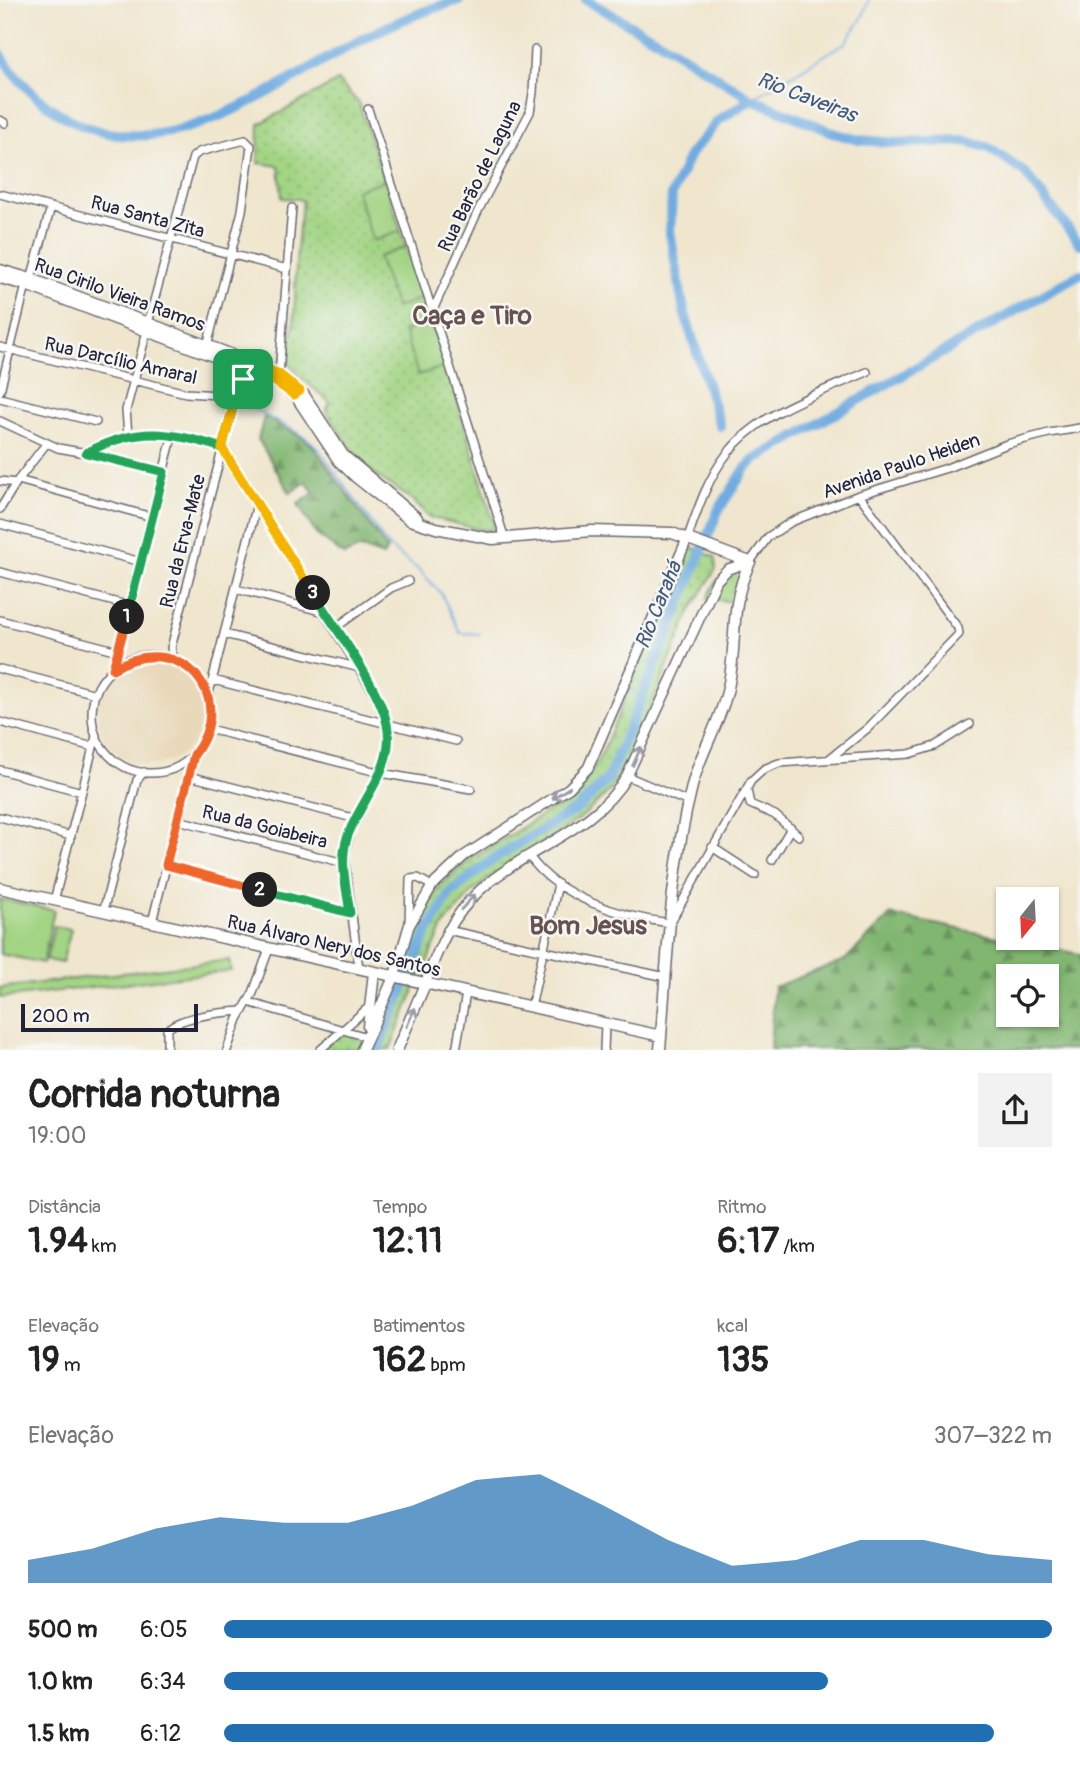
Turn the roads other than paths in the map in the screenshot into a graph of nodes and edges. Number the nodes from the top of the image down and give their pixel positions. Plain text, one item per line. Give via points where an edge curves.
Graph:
1 (535, 50) dead end
2 (368, 109) dead end
3 (0, 194) edge
4 (51, 207) junction
5 (292, 208) dead end
6 (171, 239) junction
7 (231, 254) junction
8 (287, 269) junction
9 (0, 270) edge
10 (0, 278) edge
11 (28, 282) junction
12 (432, 310) junction
13 (147, 327) junction
14 (0, 346) edge
15 (207, 346) junction
16 (10, 349) junction
17 (249, 365) junction
18 (867, 372) dead end
19 (279, 374) junction
20 (133, 380) junction
21 (0, 391) edge
22 (236, 396) junction
23 (299, 396) junction
24 (0, 398) edge
25 (0, 421) edge
26 (96, 422) dead end
27 (1080, 428) edge
28 (173, 434) junction
29 (128, 435) junction
30 (46, 444) junction
31 (222, 448) junction
32 (86, 453) junction
33 (164, 472) junction
34 (0, 481) edge
35 (17, 481) junction
36 (859, 495) junction
37 (257, 504) junction
38 (0, 509) edge
39 (152, 517) junction
40 (0, 524) edge
41 (691, 538) junction
42 (505, 539) junction
43 (141, 562) junction
44 (750, 562) junction
45 (0, 572) edge
46 (408, 581) dead end
47 (236, 589) junction
48 (130, 606) junction
49 (325, 612) junction
50 (0, 620) edge
51 (335, 628) junction
52 (224, 634) junction
53 (171, 648) junction
54 (118, 650) junction
55 (163, 656) junction
56 (174, 660) junction
57 (360, 668) junction
58 (0, 669) edge
59 (113, 669) junction
60 (213, 680) junction
61 (96, 694) junction
62 (208, 698) junction
63 (0, 722) edge
64 (387, 723) junction
65 (970, 724) dead end
66 (209, 729) junction
67 (96, 736) junction
68 (456, 741) dead end
69 (93, 747) junction
70 (194, 755) junction
71 (828, 760) junction
72 (0, 770) edge
73 (134, 770) junction
74 (144, 772) junction
75 (381, 773) junction
76 (189, 776) junction
77 (627, 776) junction
78 (137, 780) junction
79 (471, 789) dead end
80 (747, 789) junction
81 (82, 792) junction
82 (688, 802) junction
83 (0, 817) edge
84 (356, 819) junction
85 (178, 820) junction
86 (791, 828) junction
87 (71, 836) junction
88 (799, 836) dead end
89 (712, 847) junction
90 (529, 856) junction
91 (772, 860) dead end
92 (344, 863) junction
93 (166, 865) junction
94 (755, 875) dead end
95 (558, 884) junction
96 (432, 886) junction
97 (0, 888) edge
98 (54, 901) junction
99 (103, 912) junction
100 (350, 913) junction
101 (152, 922) junction
102 (670, 923) junction
103 (409, 926) junction
104 (447, 930) junction
105 (269, 949) junction
106 (543, 951) junction
107 (359, 969) junction
108 (374, 972) junction
109 (396, 977) junction
110 (666, 977) junction
111 (425, 984) junction
112 (466, 993) junction
113 (248, 1002) junction
114 (370, 1005) junction
115 (531, 1007) junction
116 (243, 1011) junction
117 (605, 1024) junction
118 (342, 1029) junction
119 (661, 1036) junction
120 (367, 1037) junction
121 (167, 1049) edge
122 (227, 1049) edge
123 (320, 1049) edge
124 (362, 1049) edge
125 (397, 1049) edge
126 (456, 1049) edge
127 (604, 1049) edge
128 (660, 1049) edge

1 - 12 street, Rua Barão de Laguna via 530,112
2 - 12 street
3 - 4 street, Rua Santa Zita
4 - 6 street, Rua Santa Zita
4 - 11 street
5 - 8 street
6 - 7 street, Rua Santa Zita
6 - 7 street via 193,157 242,139 251,146
6 - 13 street
7 - 8 street, Rua Santa Zita
7 - 15 street
8 - 19 street
9 - 11 main road, Rua Cirilo Vieira Ramos
10 - 11 main road, Rua Cirilo Vieira Ramos
11 - 13 main road, Rua Cirilo Vieira Ramos
11 - 16 street
12 - 42 street
13 - 15 main road, Rua Cirilo Vieira Ramos
13 - 17 main road, Rua Cirilo Vieira Ramos
13 - 20 street
14 - 16 street, Rua Darcílio Amaral
15 - 17 main road, Rua Cirilo Vieira Ramos
16 - 20 street, Rua Darcílio Amaral
16 - 21 street
17 - 19 main road, Rua Cirilo Vieira Ramos
17 - 22 street, Rua da Erva-Mate
17 - 23 main road, Rua Cirilo Vieira Ramos
18 - 41 street via 777,414 740,440 710,480
19 - 23 main road, Rua Cirilo Vieira Ramos
20 - 22 street, Rua Darcílio Amaral via 197,395
20 - 29 street via 126,410
22 - 31 street, Rua da Erva-Mate
23 - 42 main road, Rua Cirilo Vieira Ramos via 346,458 426,525
24 - 26 street
25 - 30 street
27 - 36 street, Avenida Paulo Heiden via 1030,437
28 - 29 street
28 - 31 street
28 - 33 street
29 - 32 street
30 - 32 street
30 - 35 street
31 - 37 street
31 - 53 street, Rua da Erva-Mate
32 - 33 street
33 - 39 street
34 - 35 street
35 - 38 street
35 - 39 street
36 - 44 street, Avenida Paulo Heiden via 783,526 768,537
36 - 71 street via 959,634 868,728
37 - 47 street
37 - 49 street
39 - 43 street
40 - 43 street
41 - 42 main road, Rua Cirilo Vieira Ramos via 666,532 610,531
41 - 44 main road, Rua Cirilo Vieira Ramos
41 -> 96 street via 588,768 569,788 464,856
43 - 48 street
77 -> 44 street via 717,579 727,569
44 - 82 main road via 736,602 728,691
45 - 48 street
46 - 51 street
47 - 49 street
47 - 52 street
48 - 54 street
49 - 51 street
50 - 54 street
51 - 57 street
52 - 57 street
52 - 60 street
53 - 55 street
53 - 56 street, Rua da Erva-Mate
54 - 59 street
55 - 56 street
55 - 59 street via 145,655
56 - 62 street via 192,671
57 - 64 street
58 - 61 street
59 - 61 street
60 - 62 street
60 - 64 street
61 - 67 street via 92,715
62 - 66 street
63 - 69 street
64 - 68 street
64 - 75 street via 388,750
65 - 71 street via 922,751
66 - 70 street
66 - 75 street
67 - 69 street
67 - 73 street via 107,753
69 - 81 street
70 - 74 street via 176,768
70 - 76 street
71 - 80 street via 770,765
72 - 81 street
73 - 74 street
73 - 78 street
74 - 78 street
75 - 79 street
75 - 84 street
76 - 84 street
76 - 85 street
77 - 82 street
77 - 90 street via 602,808
78 - 99 street
80 - 86 street via 750,804
80 - 89 street
81 - 87 street
82 - 102 main road
83 - 87 street
84 - 92 street
85 - 92 street, Rua da Goiabeira
85 - 93 street
86 - 88 street
86 - 91 street
87 - 98 street
89 - 94 street
89 - 102 street
90 - 95 street
104 -> 90 street via 480,890
92 - 100 street
93 - 100 street
93 - 101 street
95 - 102 street via 594,903
95 - 106 street
96 - 103 street
96 - 103 street via 410,879
97 - 98 main road, Rua Álvaro Nery dos Santos
98 - 99 main road, Rua Álvaro Nery dos Santos
99 - 101 main road, Rua Álvaro Nery dos Santos
100 - 107 street
101 - 105 main road, Rua Álvaro Nery dos Santos
102 - 110 main road
103 - 109 street
104 - 106 street
104 - 111 street
105 - 107 main road, Rua Álvaro Nery dos Santos
105 - 113 street
106 - 110 street
106 - 115 street
107 - 108 main road, Rua Álvaro Nery dos Santos
108 - 109 main road, Rua Álvaro Nery dos Santos
108 - 114 main road
109 - 111 main road, Rua Álvaro Nery dos Santos
109 - 120 main road
110 - 119 main road
111 - 112 main road, Rua Álvaro Nery dos Santos
125 -> 111 main road
112 - 115 main road, Rua Álvaro Nery dos Santos
112 - 126 street
113 - 116 street
113 - 118 street
114 - 118 street
114 - 120 main road
115 - 117 main road, Rua Álvaro Nery dos Santos
116 - 121 street via 173,1024 167,1030
116 - 122 street
117 - 119 main road, Rua Álvaro Nery dos Santos
117 - 127 street
118 - 120 street
118 - 123 street
119 - 128 main road
120 - 124 main road

